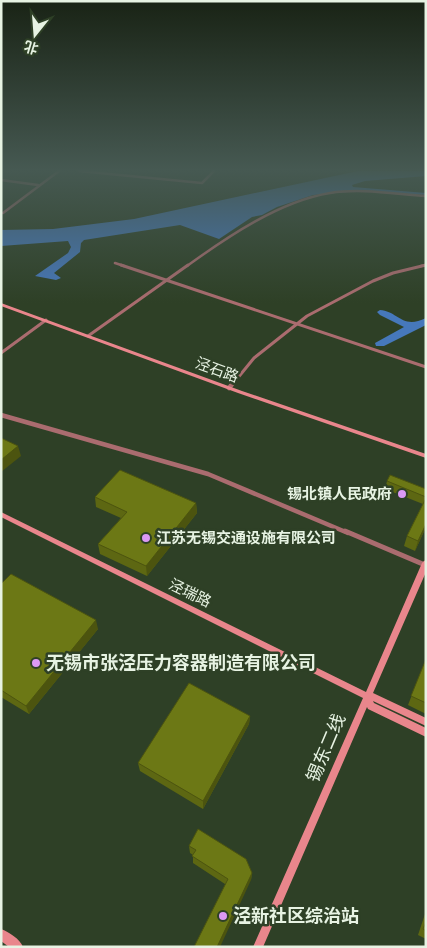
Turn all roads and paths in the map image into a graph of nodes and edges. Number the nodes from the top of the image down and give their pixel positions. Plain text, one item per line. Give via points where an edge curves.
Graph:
1 (271, 215) edge
2 (115, 263) dead end
3 (426, 265) edge
4 (166, 281) junction
5 (1, 304) edge
6 (46, 320) junction
7 (296, 324) junction
8 (88, 336) junction
9 (1, 353) edge
10 (426, 367) edge
11 (229, 388) junction
12 (1, 415) edge
13 (426, 456) edge
14 (1, 514) edge
15 (425, 564) edge
16 (366, 696) junction
17 (426, 722) edge
18 (426, 733) edge
19 (1, 934) edge
20 (18, 947) edge
21 (258, 947) edge

1 - 4 street via 245,226
2 - 4 street
3 - 7 street via 373,281
4 - 7 street
4 - 8 street
5 - 6 street, 泾石路
6 - 8 street, 泾石路
6 - 9 street
7 - 10 street
7 - 11 street via 254,358
8 - 11 street, 泾石路
11 - 13 street, 泾石路
12 - 15 street via 208,474
14 - 16 street, 泾瑞路
15 - 16 street, 锡东二线
16 - 17 street, 泾瑞路 via 375,697
16 - 18 street, 泾瑞路 via 371,706
16 - 21 street, 锡东二线
19 - 20 street

